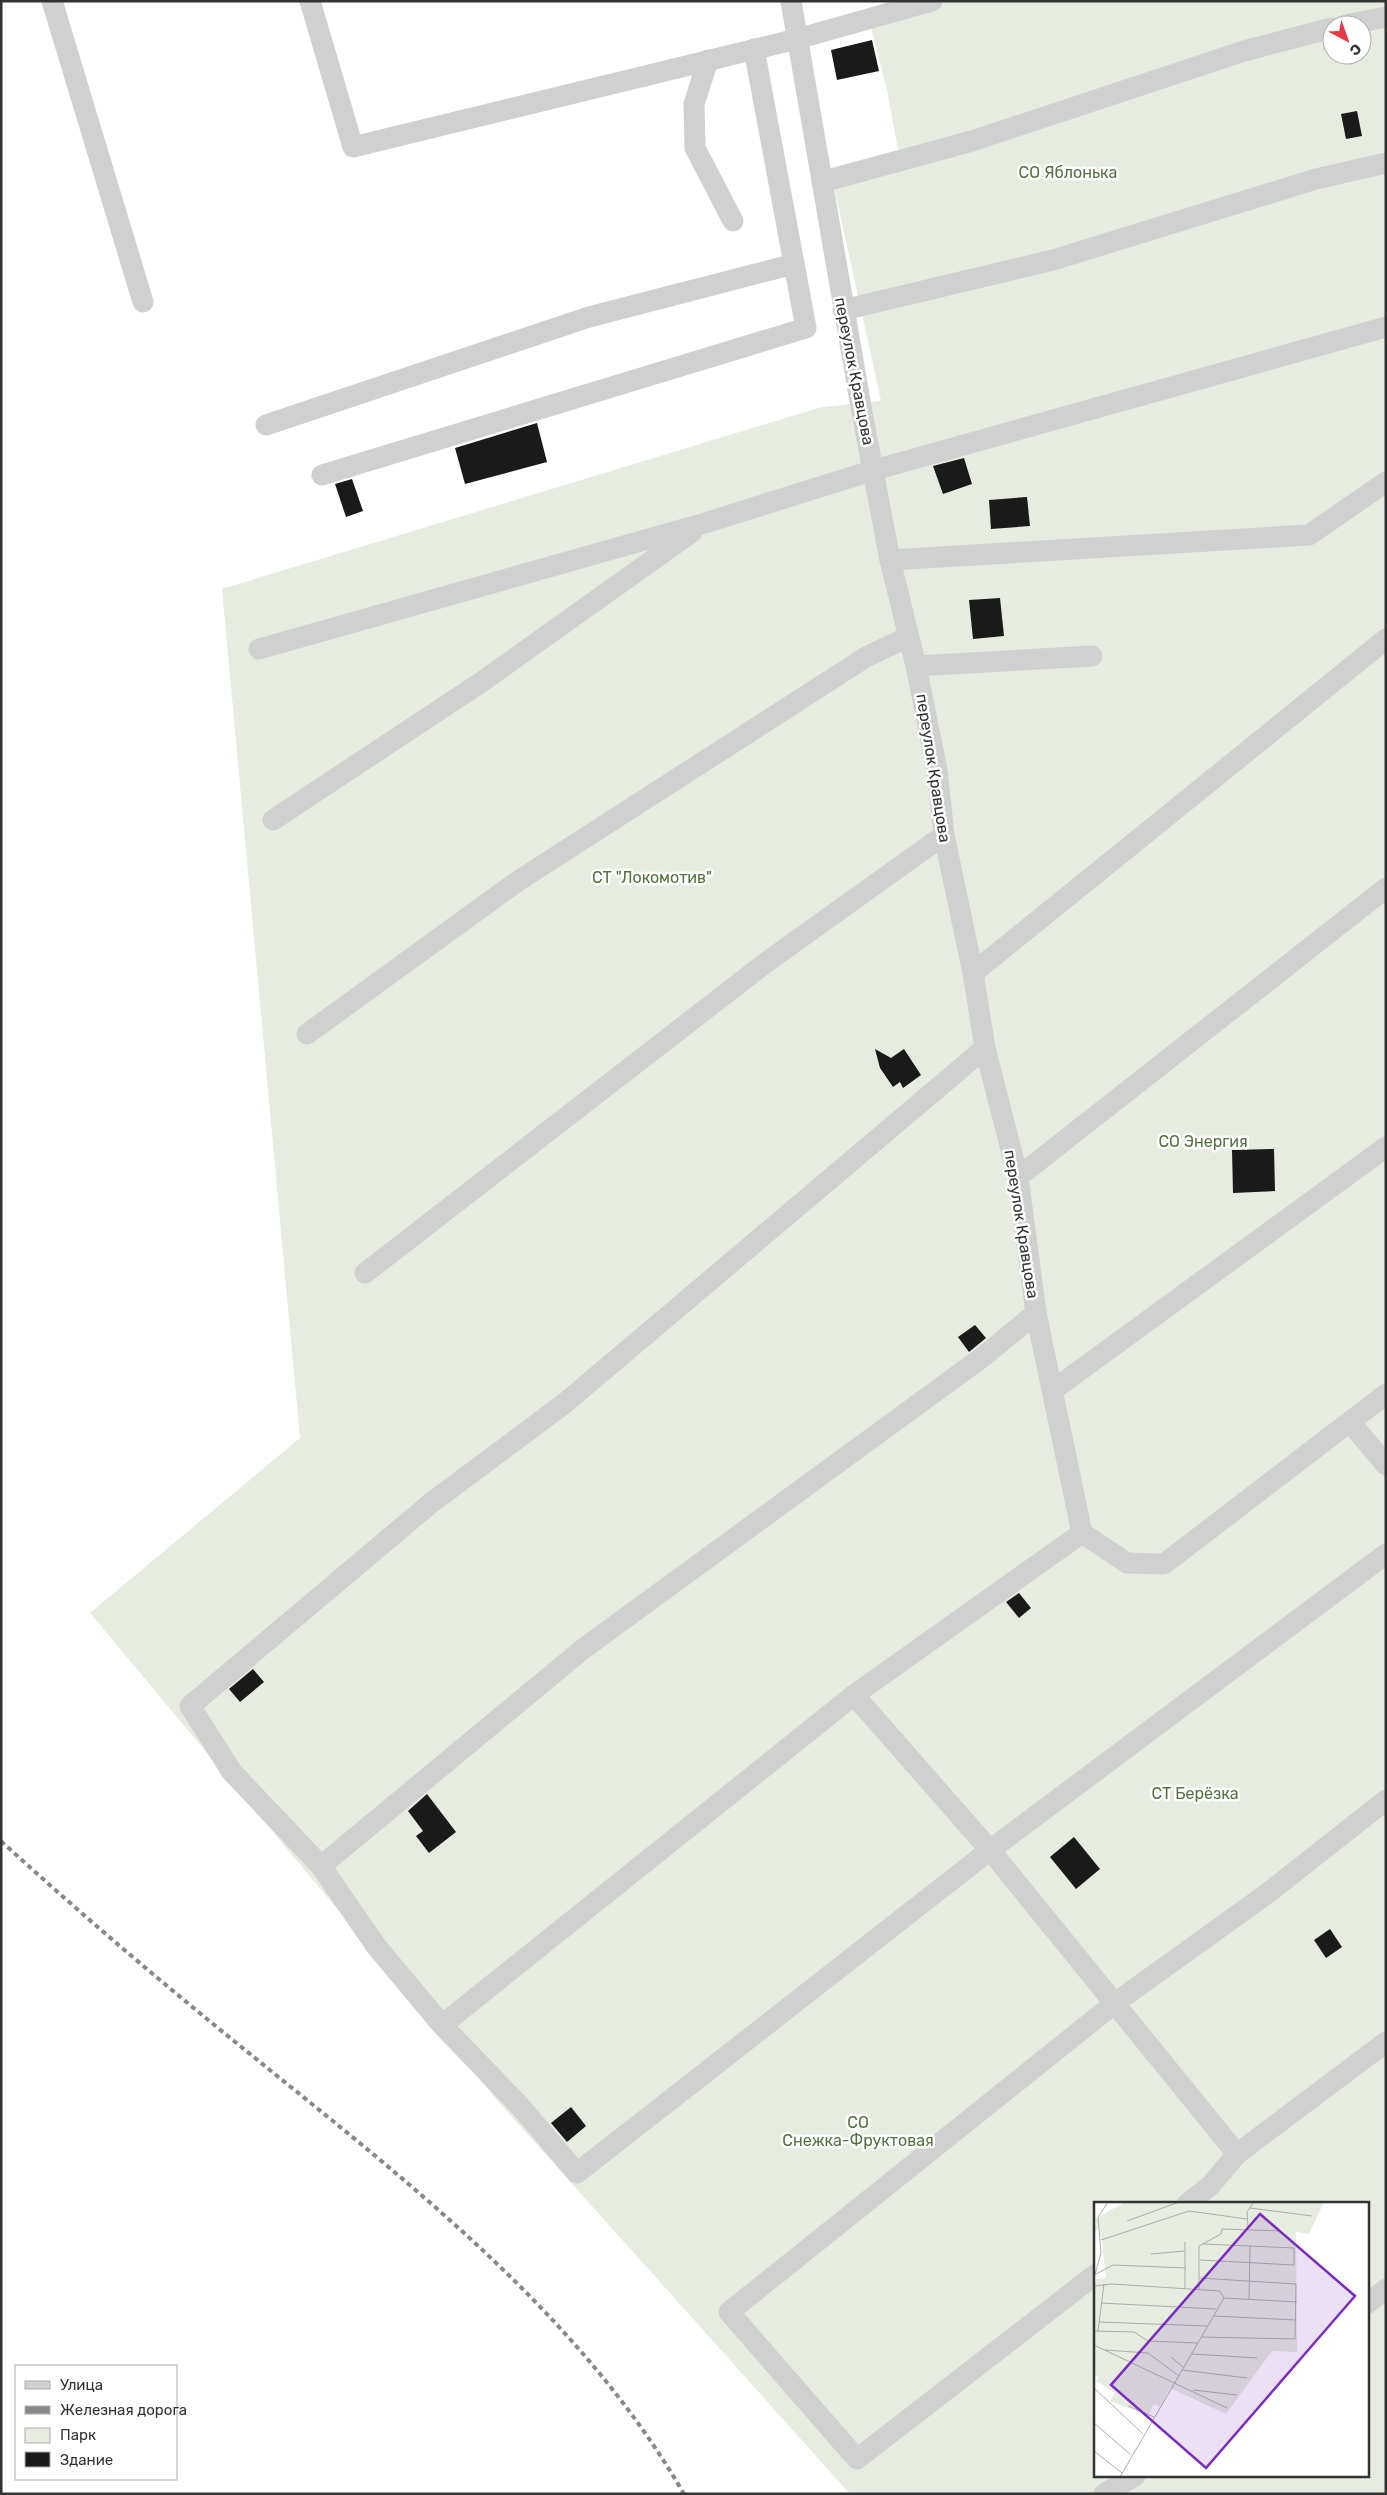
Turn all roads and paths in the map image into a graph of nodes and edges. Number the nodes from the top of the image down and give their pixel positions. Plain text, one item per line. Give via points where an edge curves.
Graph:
1 (52, 1) edge
2 (310, 1) edge
3 (791, 1) edge
4 (932, 1) edge
5 (1386, 17) edge
6 (1372, 20) edge
7 (1322, 31) edge
8 (797, 39) junction
9 (754, 49) junction
10 (708, 60) junction
11 (1386, 163) edge
12 (822, 182) junction
13 (734, 221) dead end
14 (794, 264) junction
15 (143, 302) dead end
16 (843, 310) junction
17 (1386, 327) edge
18 (266, 425) dead end
19 (874, 470) junction
20 (322, 475) dead end
21 (1386, 482) edge
22 (705, 523) junction
23 (890, 560) junction
24 (908, 637) junction
25 (1386, 639) edge
26 (259, 650) dead end
27 (1092, 656) dead end
28 (916, 666) junction
29 (273, 820) dead end
30 (944, 835) junction
31 (1386, 888) edge
32 (973, 973) junction
33 (306, 1034) dead end
34 (985, 1048) junction
35 (1386, 1147) edge
36 (1018, 1176) junction
37 (366, 1273) dead end
38 (1036, 1313) junction
39 (1054, 1390) junction
40 (1386, 1394) edge
41 (1350, 1422) junction
42 (1386, 1465) edge
43 (1082, 1533) junction
44 (1386, 1554) edge
45 (854, 1696) junction
46 (1386, 1800) edge
47 (990, 1850) junction
48 (321, 1866) junction
49 (1115, 2003) junction
50 (442, 2025) junction
51 (1386, 2042) edge
52 (1237, 2154) junction
53 (1190, 2202) edge
54 (1094, 2276) edge
55 (1386, 2289) edge
56 (1370, 2301) edge
57 (1132, 2478) edge
58 (1104, 2494) edge

1 - 15 street
2 - 10 street via 353,147
3 - 8 street, переулок Кравцова
4 - 8 street
5 - 6 street
7 - 12 street via 1244,51 972,141
8 - 9 street
8 - 12 street, переулок Кравцова
9 - 10 street
9 - 14 street
10 - 13 street via 694,104 695,148
11 - 16 street via 1316,179 1053,260
12 - 16 street, переулок Кравцова
14 - 18 street via 589,317
14 - 20 street via 806,328
16 - 19 street, переулок Кравцова
17 - 19 street
19 - 22 street
19 - 23 street, переулок Кравцова
21 - 23 street via 1309,535
22 - 26 street
22 - 29 street via 483,681
23 - 24 street, переулок Кравцова
24 - 28 street, переулок Кравцова
24 - 33 street via 866,657 518,881
25 - 32 street
27 - 28 street
28 - 30 street, переулок Кравцова via 937,770
30 - 32 street, переулок Кравцова
30 - 37 street via 764,964
31 - 36 street
32 - 34 street, переулок Кравцова
34 - 36 street, переулок Кравцова
34 - 48 street via 565,1403 431,1503 190,1706 232,1772
35 - 39 street
36 - 38 street, переулок Кравцова
38 - 39 street, переулок Кравцова
38 - 48 street via 984,1356 583,1649
39 - 43 street, переулок Кравцова
40 - 41 street
41 - 42 street
41 - 43 street via 1164,1564 1127,1563
43 - 45 street
44 - 47 street
45 - 47 street
45 - 50 street
46 - 49 street via 1268,1893
47 - 49 street
47 - 50 street via 577,2173 519,2105
48 - 50 street via 376,1946
49 - 52 street
49 - 54 street via 729,2312 857,2459
51 - 52 street
52 - 53 street via 1210,2186
55 - 56 street
57 - 58 street

